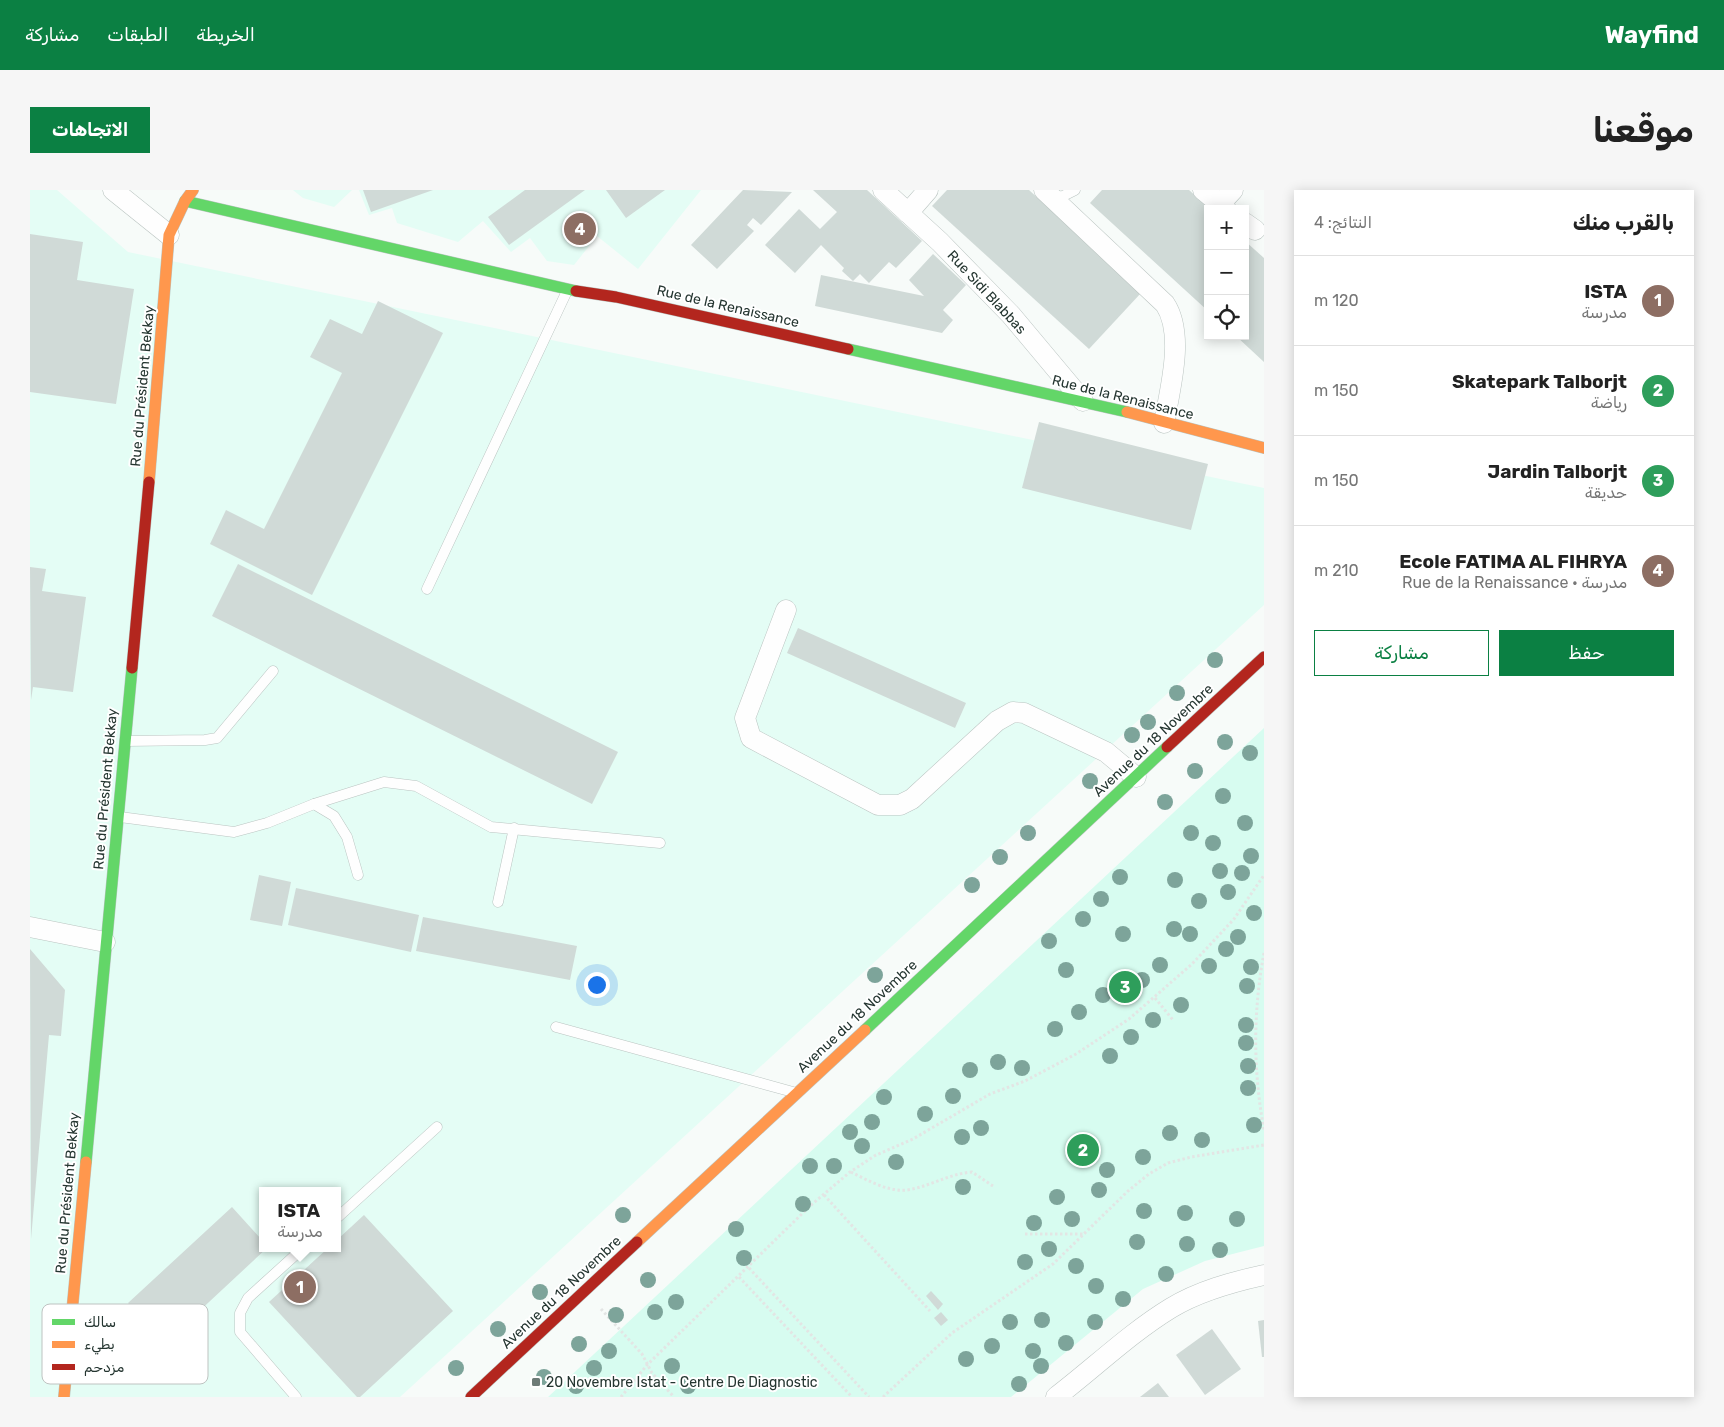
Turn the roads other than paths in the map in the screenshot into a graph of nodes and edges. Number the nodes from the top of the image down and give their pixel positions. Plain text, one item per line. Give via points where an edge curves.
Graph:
1 (113, 190) edge
2 (193, 190) edge
3 (883, 190) edge
4 (928, 190) edge
5 (1074, 190) edge
6 (1203, 190) edge
7 (1048, 194) edge
8 (185, 201) junction
9 (1226, 201) edge
10 (908, 213) junction
11 (169, 235) junction
12 (568, 290) junction
13 (1083, 401) junction
14 (1164, 423) junction
15 (1264, 448) edge
16 (427, 589) dead end
17 (786, 610) dead end
18 (1264, 657) edge
19 (273, 671) dead end
20 (124, 741) junction
21 (1136, 777) junction
22 (314, 804) junction
23 (117, 816) junction
24 (514, 828) junction
25 (660, 844) dead end
26 (358, 875) dead end
27 (498, 902) dead end
28 (30, 927) edge
29 (105, 942) junction
30 (556, 1027) dead end
31 (797, 1092) junction
32 (437, 1127) dead end
33 (341, 1214) edge
34 (299, 1252) edge
35 (1264, 1275) edge
36 (72, 1304) edge
37 (65, 1384) edge
38 (64, 1397) edge
39 (296, 1397) edge
40 (471, 1397) edge
41 (1056, 1397) edge

1 - 11 street
2 - 8 street, Rue du Président Bekkay
3 - 10 street, Rue Sidi Blabbas
4 - 10 street
5 - 7 lane via 1063,196
6 - 9 street
7 - 14 street via 1170,312 1174,330 1173,372
8 - 11 street, Rue du Président Bekkay
8 - 12 street, Rue de la Renaissance
10 - 13 street, Rue Sidi Blabbas via 1011,314
11 - 20 street, Rue du Président Bekkay
12 - 13 street, Rue de la Renaissance via 616,297
12 - 16 lane
13 - 14 street, Rue de la Renaissance
14 - 15 street, Rue de la Renaissance
17 - 21 street via 745,718 752,738 878,805 900,805 912,799 996,721 1013,712 1024,713 1106,752
18 - 21 street, Avenue du 18 Novembre
19 - 20 lane via 217,738
20 - 23 street, Rue du Président Bekkay
21 - 31 street, Avenue du 18 Novembre
22 - 23 lane via 234,832
22 - 24 lane via 384,782 416,786 492,827
22 - 26 lane via 334,816 347,837
23 - 29 street, Rue du Président Bekkay
24 - 25 lane
24 - 27 lane
28 - 29 street
29 - 36 street, Rue du Président Bekkay
30 - 31 lane
31 - 40 street, Avenue du 18 Novembre
32 - 33 lane
34 - 39 lane via 248,1298 240,1313 240,1332
35 - 41 street via 1208,1290 1171,1308
37 - 38 street, Rue du Président Bekkay

